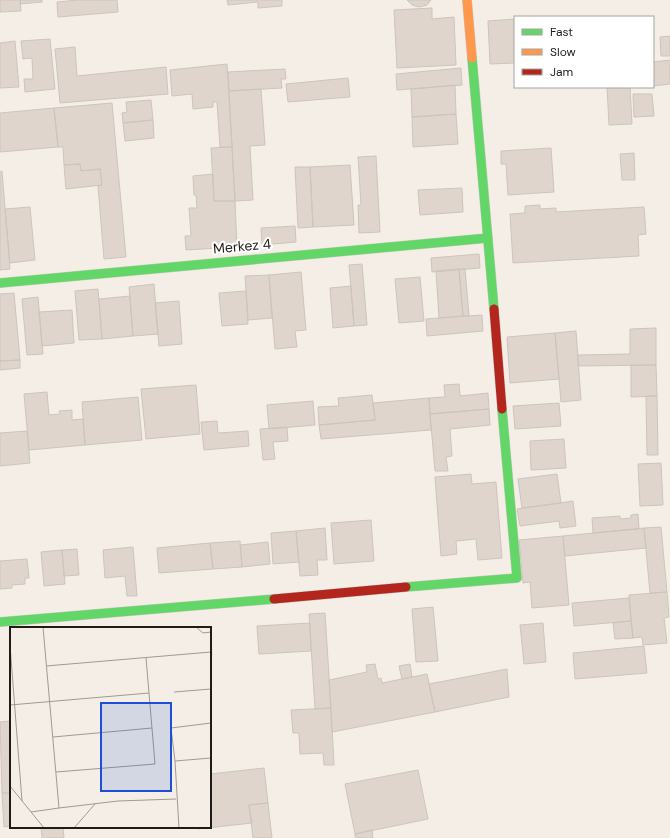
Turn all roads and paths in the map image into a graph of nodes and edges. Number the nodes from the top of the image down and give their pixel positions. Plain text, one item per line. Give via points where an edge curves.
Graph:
1 (467, 0) edge
2 (488, 238) junction
3 (0, 283) edge
4 (0, 622) edge

1 - 2 street
2 - 3 street, Merkez 4
2 - 4 street via 517,578

